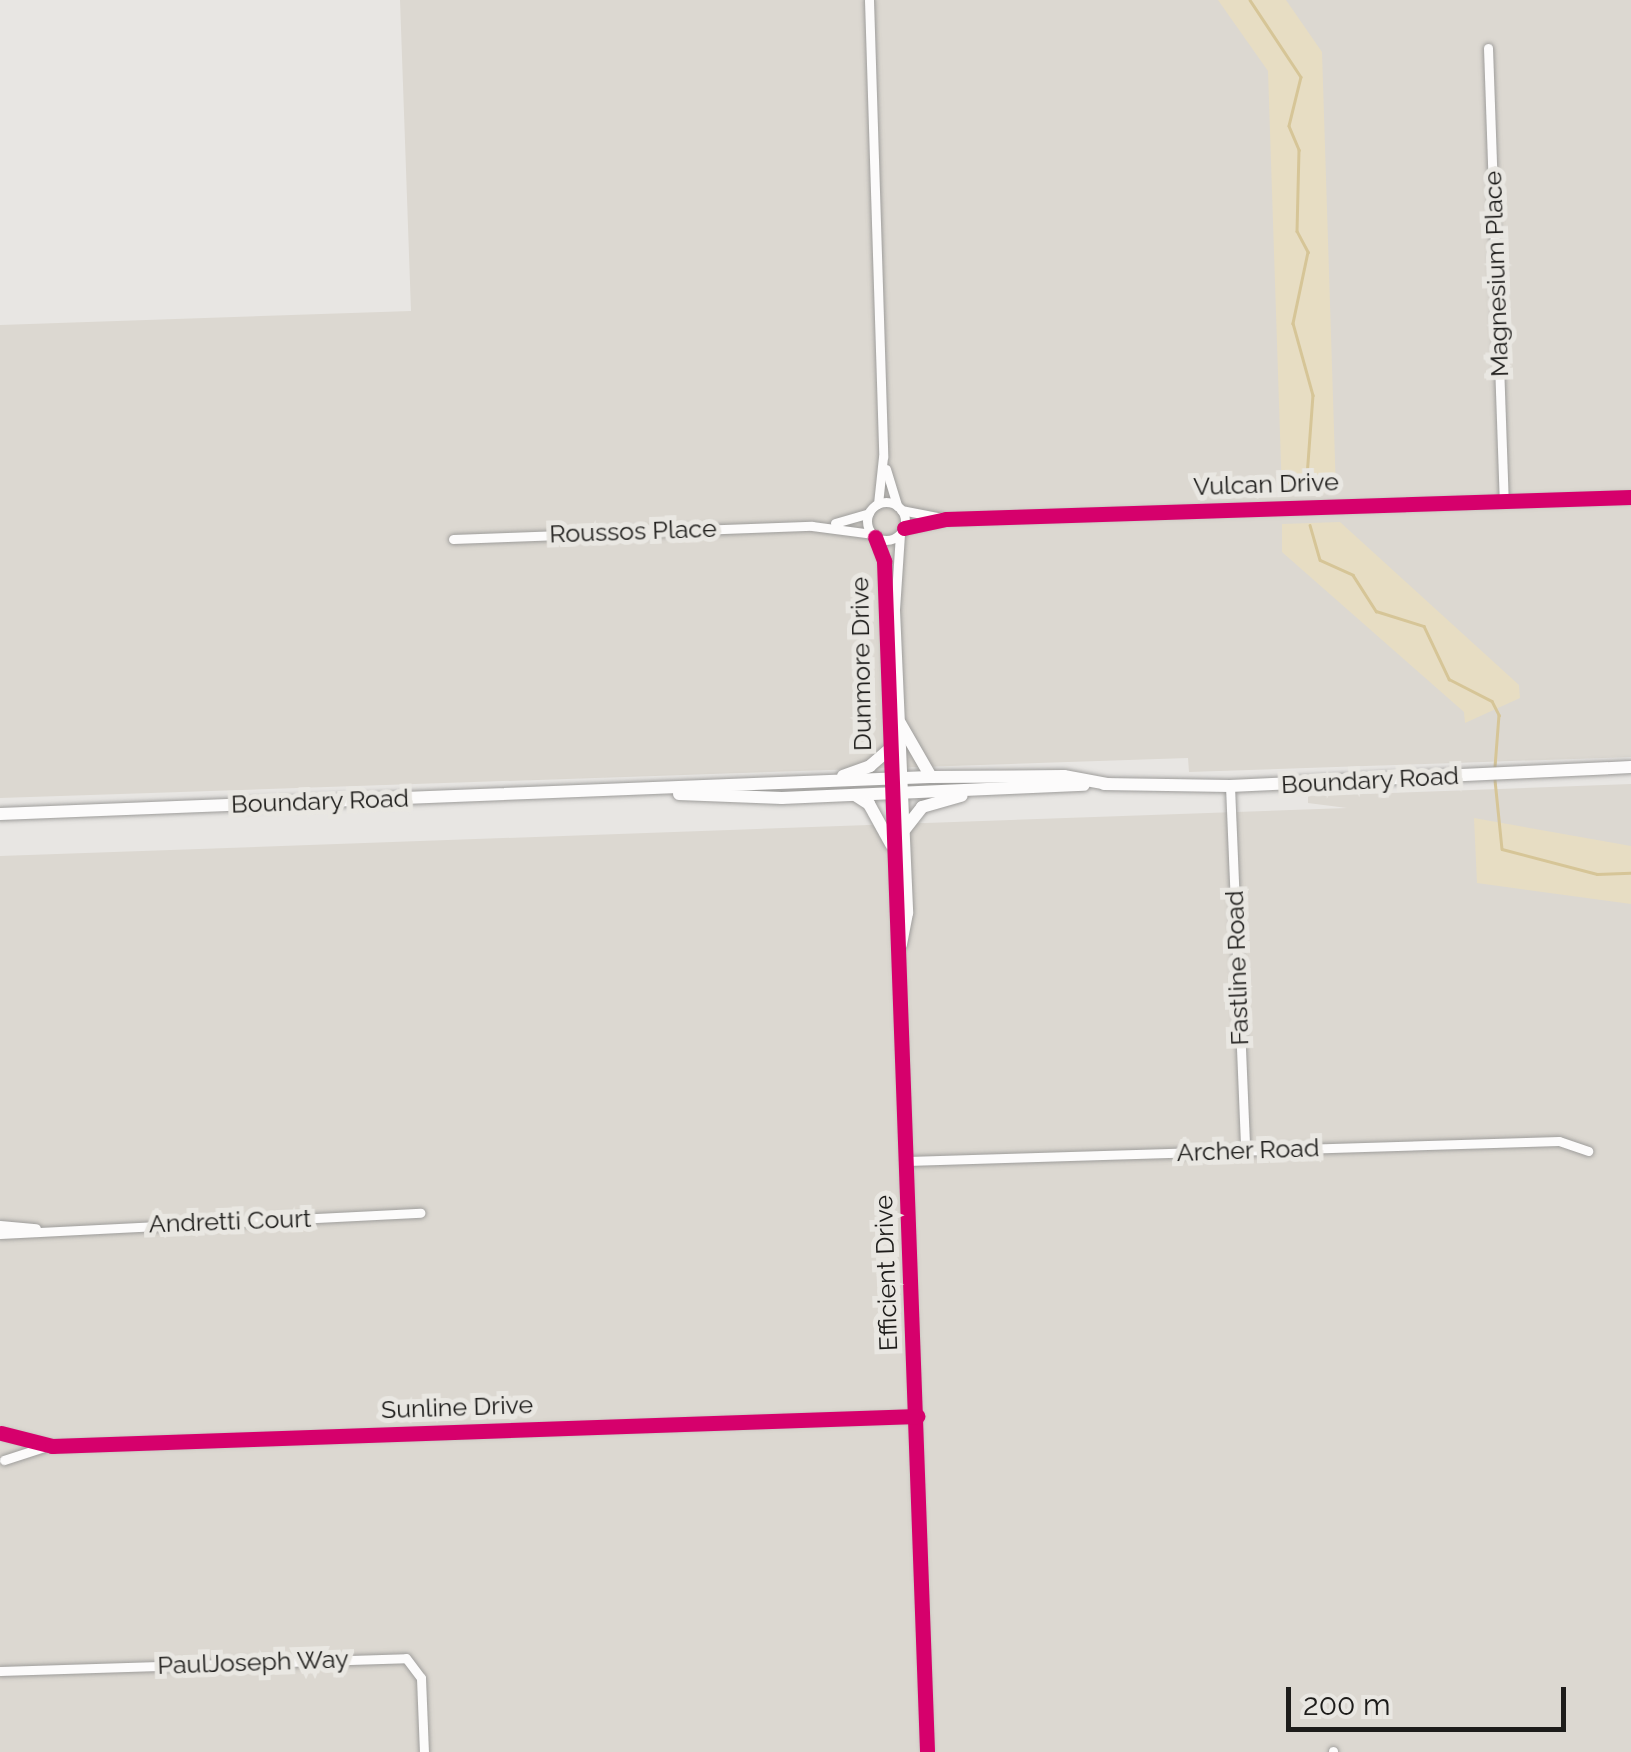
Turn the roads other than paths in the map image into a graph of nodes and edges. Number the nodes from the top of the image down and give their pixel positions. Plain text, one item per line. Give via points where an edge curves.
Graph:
1 (869, 0) edge
2 (1488, 48) dead end
3 (883, 457) junction
4 (1631, 497) edge
5 (1504, 501) junction
6 (878, 504) junction
7 (899, 508) junction
8 (869, 513) junction
9 (946, 519) junction
10 (812, 526) junction
11 (902, 531) junction
12 (874, 536) junction
13 (453, 539) dead end
14 (900, 723) junction
15 (888, 751) junction
16 (1631, 767) edge
17 (931, 777) junction
18 (816, 782) junction
19 (1108, 784) junction
20 (904, 785) junction
21 (889, 786) junction
22 (1230, 786) junction
23 (988, 789) junction
24 (640, 791) junction
25 (854, 794) junction
26 (0, 814) edge
27 (905, 829) junction
28 (891, 844) junction
29 (900, 952) junction
30 (1244, 1150) junction
31 (1588, 1151) dead end
32 (907, 1161) junction
33 (420, 1213) dead end
34 (0, 1225) edge
35 (39, 1229) junction
36 (0, 1234) edge
37 (917, 1416) junction
38 (0, 1432) edge
39 (52, 1446) junction
40 (1, 1463) edge
41 (0, 1671) edge
42 (424, 1752) edge
43 (927, 1752) edge

1 - 3 street
2 - 5 street, Magnesium Place
3 - 6 street
3 - 7 street
4 - 5 street, Vulcan Drive
5 - 9 street, Vulcan Drive
6 - 7 street, Vulcan Drive
6 - 8 street
7 - 9 street, Vulcan Drive
7 - 11 street, Dunmore Drive
8 - 10 street, Roussos Place
8 - 12 street, Dunmore Drive
9 - 11 street, Vulcan Drive
10 - 12 street, Roussos Place
10 - 13 street, Roussos Place
11 - 12 street, Vulcan Drive
11 - 14 street, Dunmore Drive via 894,573
12 - 15 street, Dunmore Drive via 884,561
14 - 17 main road
14 - 20 street, Dunmore Drive
15 - 18 main road via 856,773
15 - 21 street, Dunmore Drive
16 - 22 main road, Boundary Road
17 - 19 main road, Boundary Road via 1064,776
17 - 20 main road, Boundary Road
18 - 21 main road, Boundary Road
18 - 24 main road, Boundary Road
19 - 22 main road, Boundary Road
19 - 23 main road, Boundary Road
20 - 21 main road, Boundary Road
20 - 23 main road, Boundary Road
20 - 27 street, Efficient Drive
21 - 25 main road, Boundary Road
21 - 28 street, Efficient Drive
22 - 30 street, Fastline Road
23 - 27 main road via 922,806
24 - 25 main road, Boundary Road
24 - 26 main road, Boundary Road
25 - 28 main road via 869,804
27 - 29 street, Efficient Drive via 908,913
28 - 29 street, Efficient Drive
29 - 32 street, Efficient Drive
30 - 31 street, Archer Road via 1560,1141
30 - 32 street, Archer Road
32 - 37 street, Efficient Drive
33 - 35 street, Andretti Court
34 - 35 street
35 - 36 street
37 - 39 street, Sunline Drive
37 - 43 street, Efficient Drive
38 - 39 street, Sunline Drive
38 - 40 street via 8,1448
39 - 40 street, Sunline Drive
41 - 42 street, PaulJoseph Way via 406,1658 421,1678

